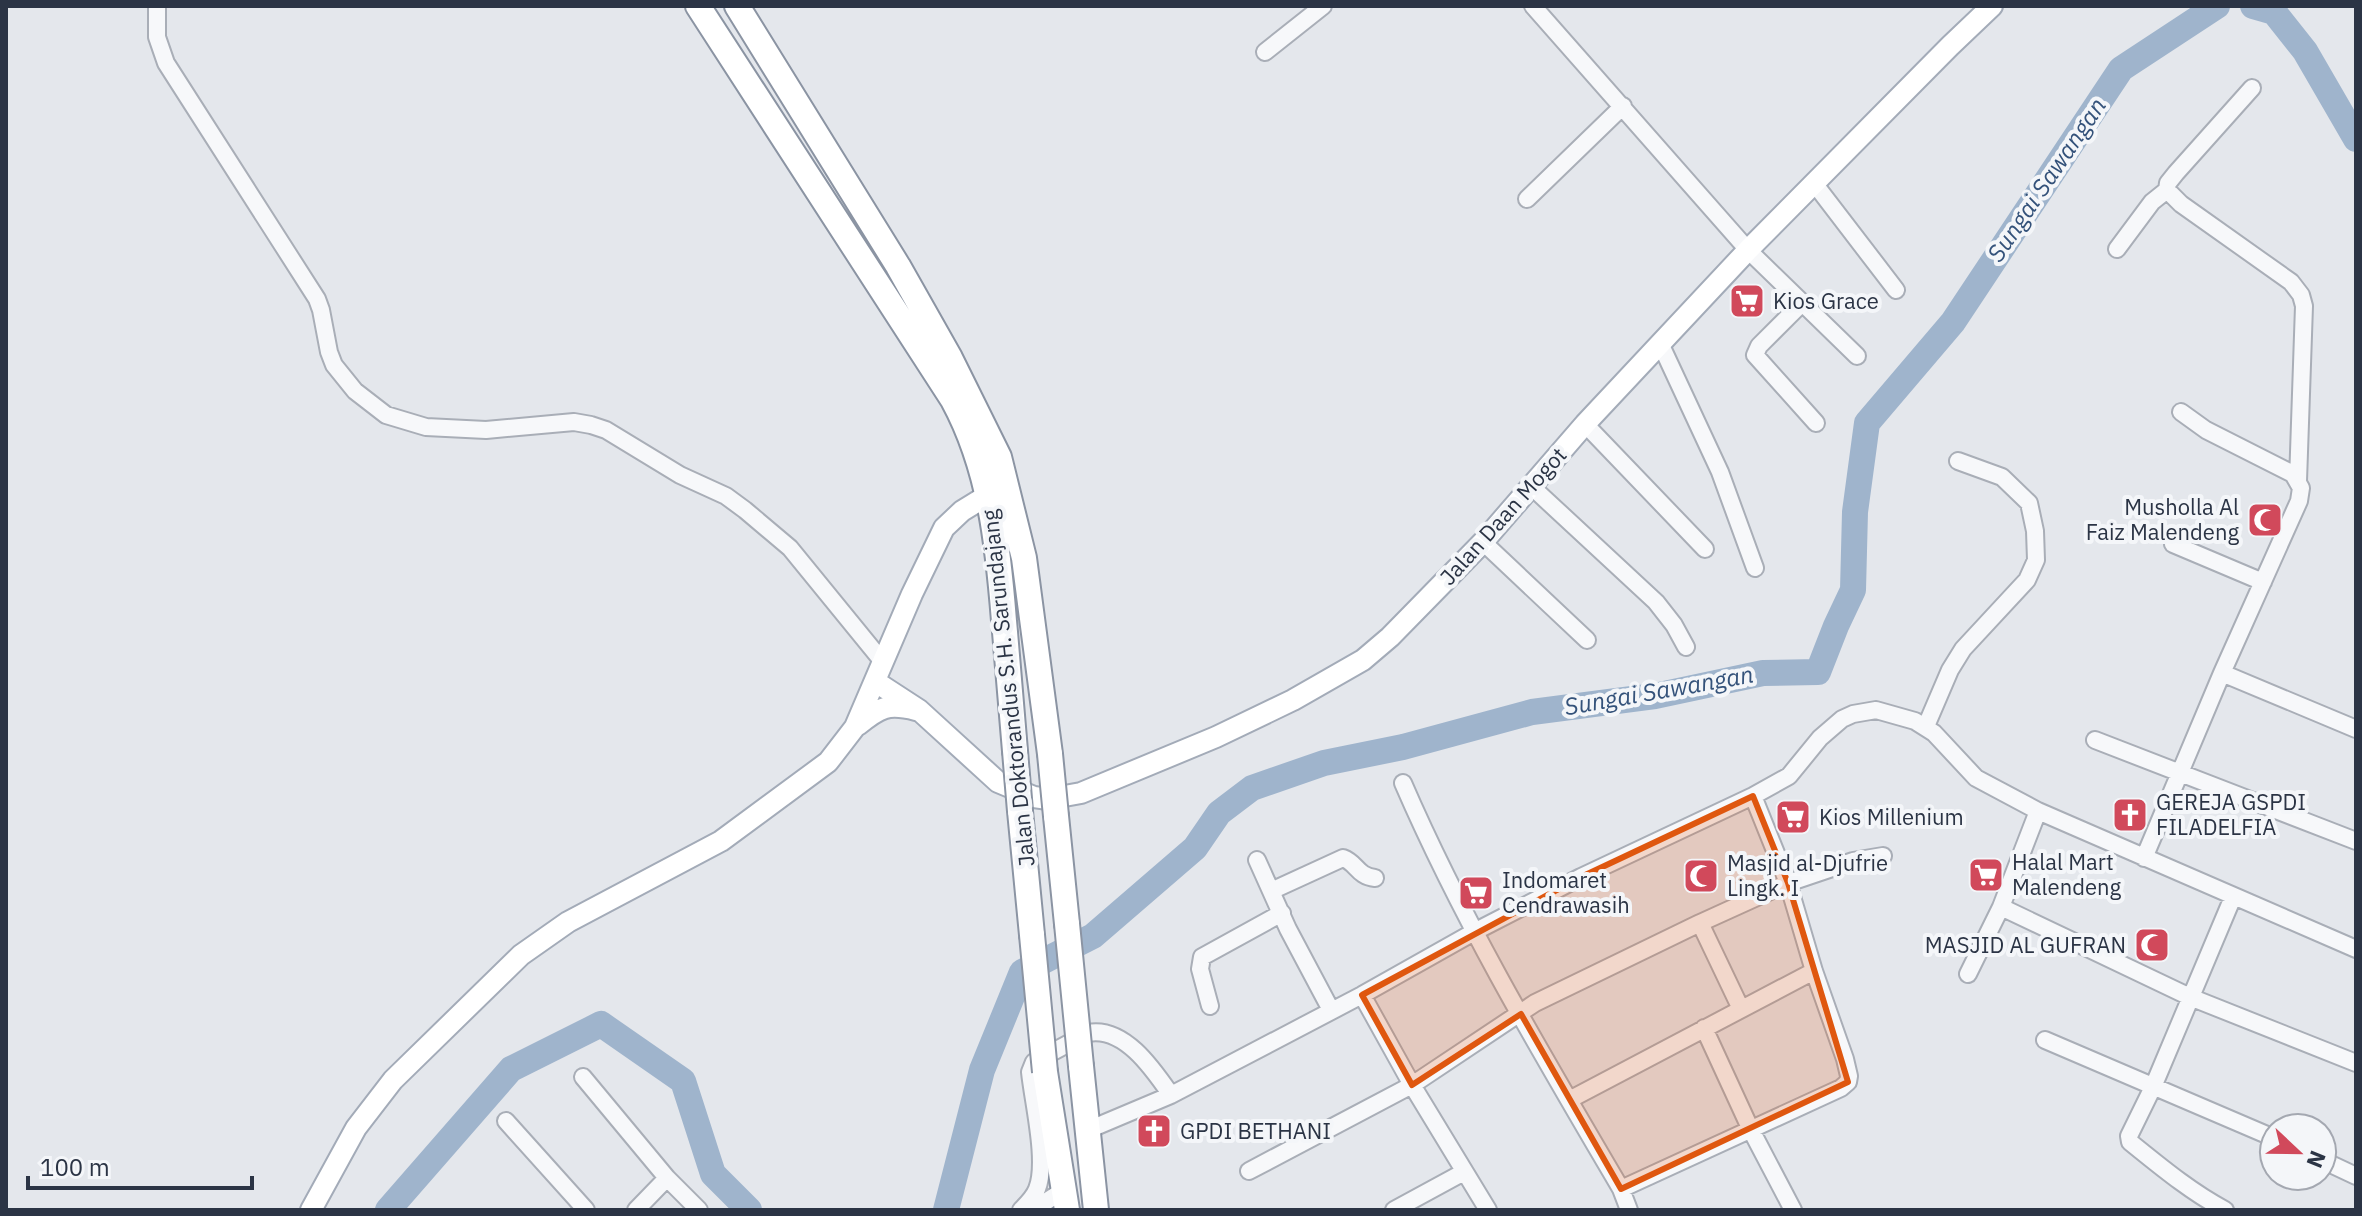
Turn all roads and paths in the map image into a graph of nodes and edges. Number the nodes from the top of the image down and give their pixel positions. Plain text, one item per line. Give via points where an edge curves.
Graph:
1 (157, 6) edge
2 (698, 6) edge
3 (737, 6) edge
4 (1323, 6) edge
5 (1533, 6) edge
6 (1992, 6) edge
7 (1265, 52) dead end
8 (2252, 88) dead end
9 (1623, 106) junction
10 (1814, 183) junction
11 (2167, 190) junction
12 (1527, 199) dead end
13 (2117, 249) dead end
14 (1748, 250) junction
15 (1896, 290) dead end
16 (1802, 303) junction
17 (1660, 343) junction
18 (1857, 356) dead end
19 (2181, 412) dead end
20 (1816, 423) dead end
21 (1585, 424) junction
22 (1958, 461) dead end
23 (2298, 481) junction
24 (1532, 487) junction
25 (999, 493) junction
26 (1483, 542) junction
27 (2173, 544) dead end
28 (1705, 549) dead end
29 (1755, 568) dead end
30 (2263, 582) junction
31 (1587, 640) dead end
32 (1686, 647) dead end
33 (883, 662) junction
34 (2222, 673) junction
35 (876, 682) junction
36 (919, 710) junction
37 (1926, 726) junction
38 (855, 727) junction
39 (2356, 729) edge
40 (2095, 740) dead end
41 (2181, 774) junction
42 (1403, 783) dead end
43 (1753, 796) junction
44 (2038, 811) junction
45 (2356, 841) edge
46 (1883, 856) dead end
47 (2144, 858) junction
48 (1257, 860) dead end
49 (1375, 878) dead end
50 (1788, 883) junction
51 (1271, 891) junction
52 (2233, 897) junction
53 (2001, 907) junction
54 (1282, 913) junction
55 (1700, 923) junction
56 (1474, 932) junction
57 (2356, 949) edge
58 (1814, 971) junction
59 (1968, 974) dead end
60 (1362, 995) junction
61 (2190, 997) junction
62 (1210, 1006) dead end
63 (1741, 1009) junction
64 (1331, 1010) junction
65 (1521, 1014) junction
66 (1704, 1028) junction
67 (2045, 1040) dead end
68 (2356, 1063) edge
69 (583, 1077) dead end
70 (1412, 1085) junction
71 (2153, 1087) junction
72 (1171, 1095) junction
73 (1569, 1100) junction
74 (506, 1121) dead end
75 (1750, 1128) junction
76 (1088, 1130) junction
77 (2258, 1131) edge
78 (1249, 1171) dead end
79 (1464, 1172) junction
80 (667, 1178) junction
81 (1621, 1189) junction
82 (1065, 1200) edge
83 (311, 1210) edge
84 (586, 1210) edge
85 (636, 1210) edge
86 (699, 1210) edge
87 (1021, 1210) edge
88 (1033, 1210) edge
89 (1096, 1210) edge
90 (1394, 1210) edge
91 (1488, 1210) edge
92 (1629, 1210) edge
93 (1793, 1210) edge
94 (2225, 1210) edge

1 - 33 street via 157,37 166,63 317,299 334,365 355,391 386,415 426,427 486,430 574,422 606,430 745,510 790,548
2 - 25 highway, Jalan Doktorandus S.H. Sarundajang via 953,400
3 - 25 highway, Jalan Doktorandus S.H. Sarundajang via 950,358 999,457
4 - 7 street
5 - 9 street
6 - 10 main road, Jalan Daan Mogot
8 - 11 street
9 - 12 street
9 - 14 street
10 - 14 main road, Jalan Daan Mogot
10 - 15 street
11 - 13 street
11 - 23 street via 2291,282 2301,295
14 - 16 street
14 - 17 main road, Jalan Daan Mogot
16 - 18 street
16 - 20 street via 1755,355
17 - 21 main road, Jalan Daan Mogot
17 - 29 street via 1720,472
19 - 23 street
21 - 24 main road, Jalan Daan Mogot
21 - 28 street
22 - 37 street via 2002,477 2029,503 2036,560 2027,580 1963,649
23 - 30 street via 2299,501
24 - 26 main road, Jalan Daan Mogot
24 - 32 street via 1656,602
25 - 33 main road via 962,511 944,528
25 - 76 highway, Jalan Doktorandus S.H. Sarundajang, bridge via 1027,574
25 - 82 highway, Jalan Doktorandus S.H. Sarundajang, bridge via 998,550 1015,751 1045,1072
26 - 31 street
26 - 36 main road, Jalan Daan Mogot via 1363,660 1229,731 1081,793 1048,799 1015,791 998,782
27 - 30 street
30 - 34 street
33 - 35 main road
34 - 39 street
34 - 41 street
35 - 36 main road, Jalan Daan Mogot
35 - 38 main road
36 - 38 main road via 879,708
37 - 43 street via 1876,710 1853,714 1820,738 1789,776
37 - 44 street via 1976,778
38 - 83 main road via 828,762 731,833 568,922 521,955 393,1080 356,1128
40 - 41 street
41 - 45 street
41 - 47 street
42 - 56 street
43 - 50 street
43 - 56 street
44 - 47 street
44 - 53 street
46 - 50 street
47 - 52 street
48 - 51 street
49 - 51 street via 1362,875 1343,858
50 - 55 street
50 - 58 street
51 - 54 street
52 - 57 street
52 - 61 street
53 - 59 street
53 - 61 street
54 - 62 street via 1202,957
54 - 64 street
55 - 63 street
55 - 65 street
56 - 60 street
56 - 65 street
58 - 63 street
58 - 75 street via 1848,1082
60 - 64 street
60 - 70 street
61 - 68 street
61 - 71 street
63 - 66 street
64 - 72 street
65 - 70 street
65 - 73 street
66 - 73 street
66 - 75 street
67 - 71 street
69 - 80 street
70 - 78 street
70 - 79 street
71 - 77 street
71 - 94 street via 2129,1132 2130,1142
72 - 76 street
72 - 87 street via 1124,1041 1108,1033 1088,1033 1034,1062 1030,1072 1040,1171 1038,1188
73 - 81 street
74 - 84 street
75 - 81 street
75 - 93 street
76 - 89 highway, Jalan Doktorandus S.H. Sarundajang
79 - 90 street
79 - 91 street
80 - 85 street
80 - 86 street
81 - 92 street
82 - 88 street

